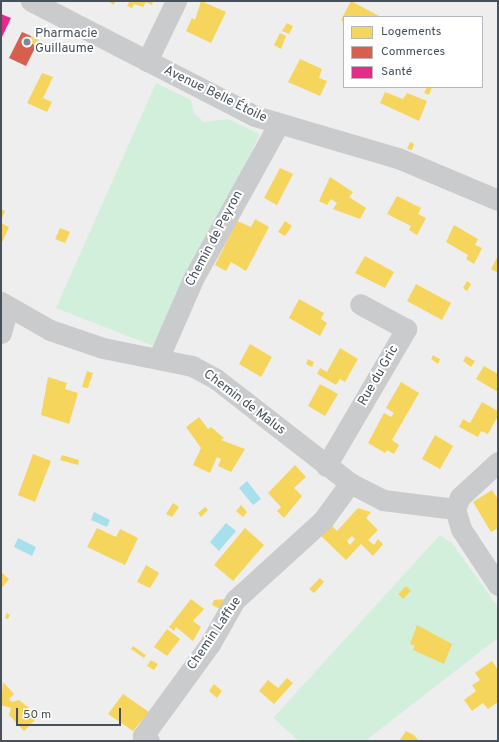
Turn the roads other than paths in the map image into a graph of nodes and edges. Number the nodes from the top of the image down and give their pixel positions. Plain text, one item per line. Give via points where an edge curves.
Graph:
1 (31, 1) edge
2 (176, 1) edge
3 (147, 61) junction
4 (278, 124) junction
5 (498, 200) edge
6 (360, 304) dead end
7 (4, 305) edge
8 (1, 333) edge
9 (159, 357) junction
10 (498, 462) edge
11 (326, 466) junction
12 (350, 483) junction
13 (455, 509) junction
14 (498, 585) edge
15 (146, 738) edge

1 - 3 street, Avenue Belle Étoile
2 - 3 street
3 - 4 street, Avenue Belle Étoile
4 - 5 street, Avenue Belle Étoile via 398,158
4 - 9 street, Chemin de Peyron via 193,279
6 - 11 street, Rue du Gric via 406,329
7 - 8 street
7 - 9 street, Chemin de Malus via 50,330 103,348
9 - 11 street, Chemin de Malus via 192,366 216,379
10 - 13 street via 460,497
11 - 12 street, Chemin de Malus
12 - 13 street, Chemin de Malus via 383,500
12 - 15 street, Chemin Laffue via 323,520 235,600 210,644
13 - 14 street via 461,529

